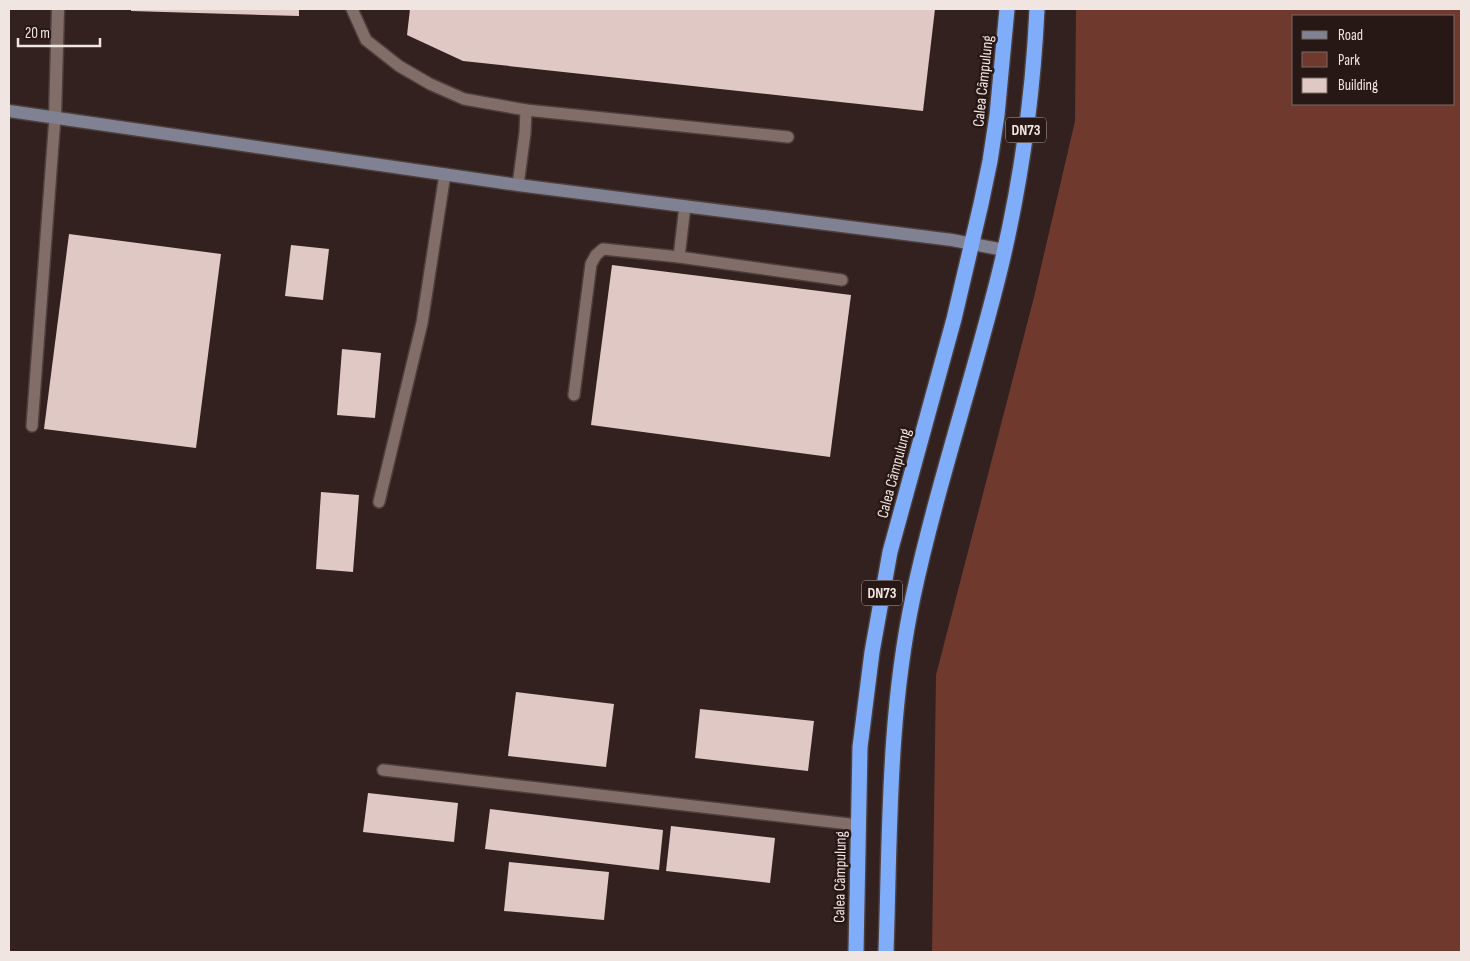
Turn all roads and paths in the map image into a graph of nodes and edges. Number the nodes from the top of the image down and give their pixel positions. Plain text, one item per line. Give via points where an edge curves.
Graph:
1 (58, 9) edge
2 (352, 9) edge
3 (1007, 9) edge
4 (1037, 9) edge
5 (526, 110) junction
6 (9, 111) edge
7 (55, 117) junction
8 (788, 137) dead end
9 (445, 174) junction
10 (518, 184) junction
11 (685, 206) junction
12 (972, 243) junction
13 (1004, 250) junction
14 (679, 257) junction
15 (842, 280) dead end
16 (574, 395) dead end
17 (32, 426) dead end
18 (379, 502) dead end
19 (383, 770) dead end
20 (858, 825) junction
21 (856, 952) edge
22 (886, 952) edge

1 - 7 street
2 - 5 lane via 366,40 407,71 464,99
3 - 12 highway, Calea Câmpulung / DN73 via 990,161
4 - 13 highway, DN73 via 1032,87
5 - 8 lane
5 - 10 lane
6 - 7 street
7 - 9 street
7 - 17 lane
9 - 10 street
9 - 18 lane via 422,323
10 - 11 street
11 - 12 street
11 - 14 lane
12 - 13 street
12 - 20 highway, Calea Câmpulung / DN73 via 890,552 872,652 860,746
13 - 22 highway, DN73 via 913,599 893,744
14 - 15 lane
14 - 16 lane via 603,250 596,255 591,264
19 - 20 lane
20 - 21 highway, Calea Câmpulung / DN73

